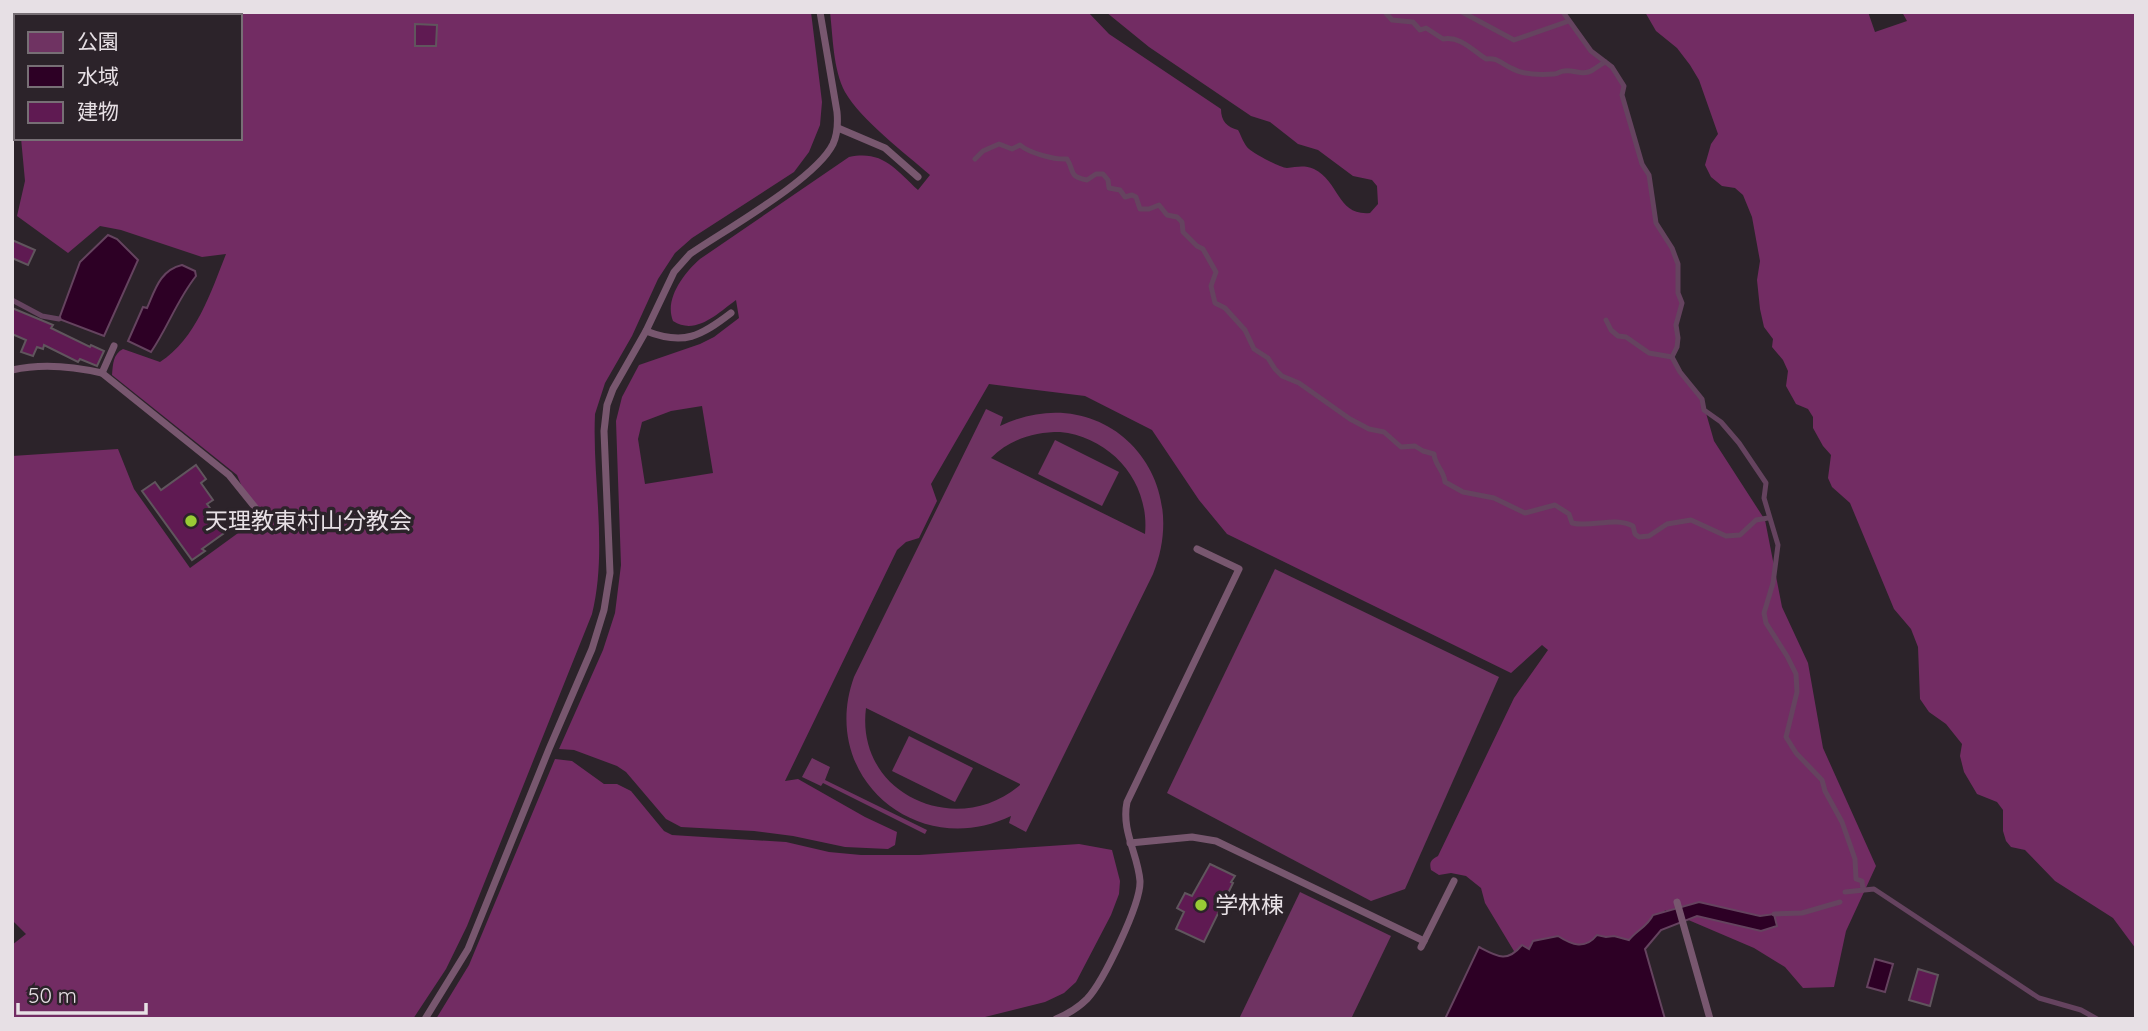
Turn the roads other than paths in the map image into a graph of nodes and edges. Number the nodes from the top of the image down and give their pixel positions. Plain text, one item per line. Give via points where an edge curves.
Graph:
1 (820, 12) edge
2 (838, 128) junction
3 (918, 177) dead end
4 (731, 313) dead end
5 (646, 331) junction
6 (114, 346) dead end
7 (12, 370) edge
8 (102, 373) junction
9 (262, 516) dead end
10 (1196, 549) dead end
11 (1130, 843) junction
12 (1454, 881) dead end
13 (1678, 904) dead end
14 (425, 1019) edge
15 (1056, 1019) edge
16 (1710, 1019) edge

1 - 2 lane
2 - 3 lane via 885,148
2 - 5 lane via 833,144 811,171 681,262
4 - 5 lane via 687,338
5 - 14 lane via 613,389 604,418 610,573 598,630 468,949
6 - 8 lane
7 - 8 lane via 63,366
8 - 9 lane via 229,475
10 - 11 lane via 1239,569 1127,802
11 - 12 lane via 1192,837 1216,841 1423,944
11 - 15 lane via 1140,880 1134,909 1092,994
13 - 16 lane

